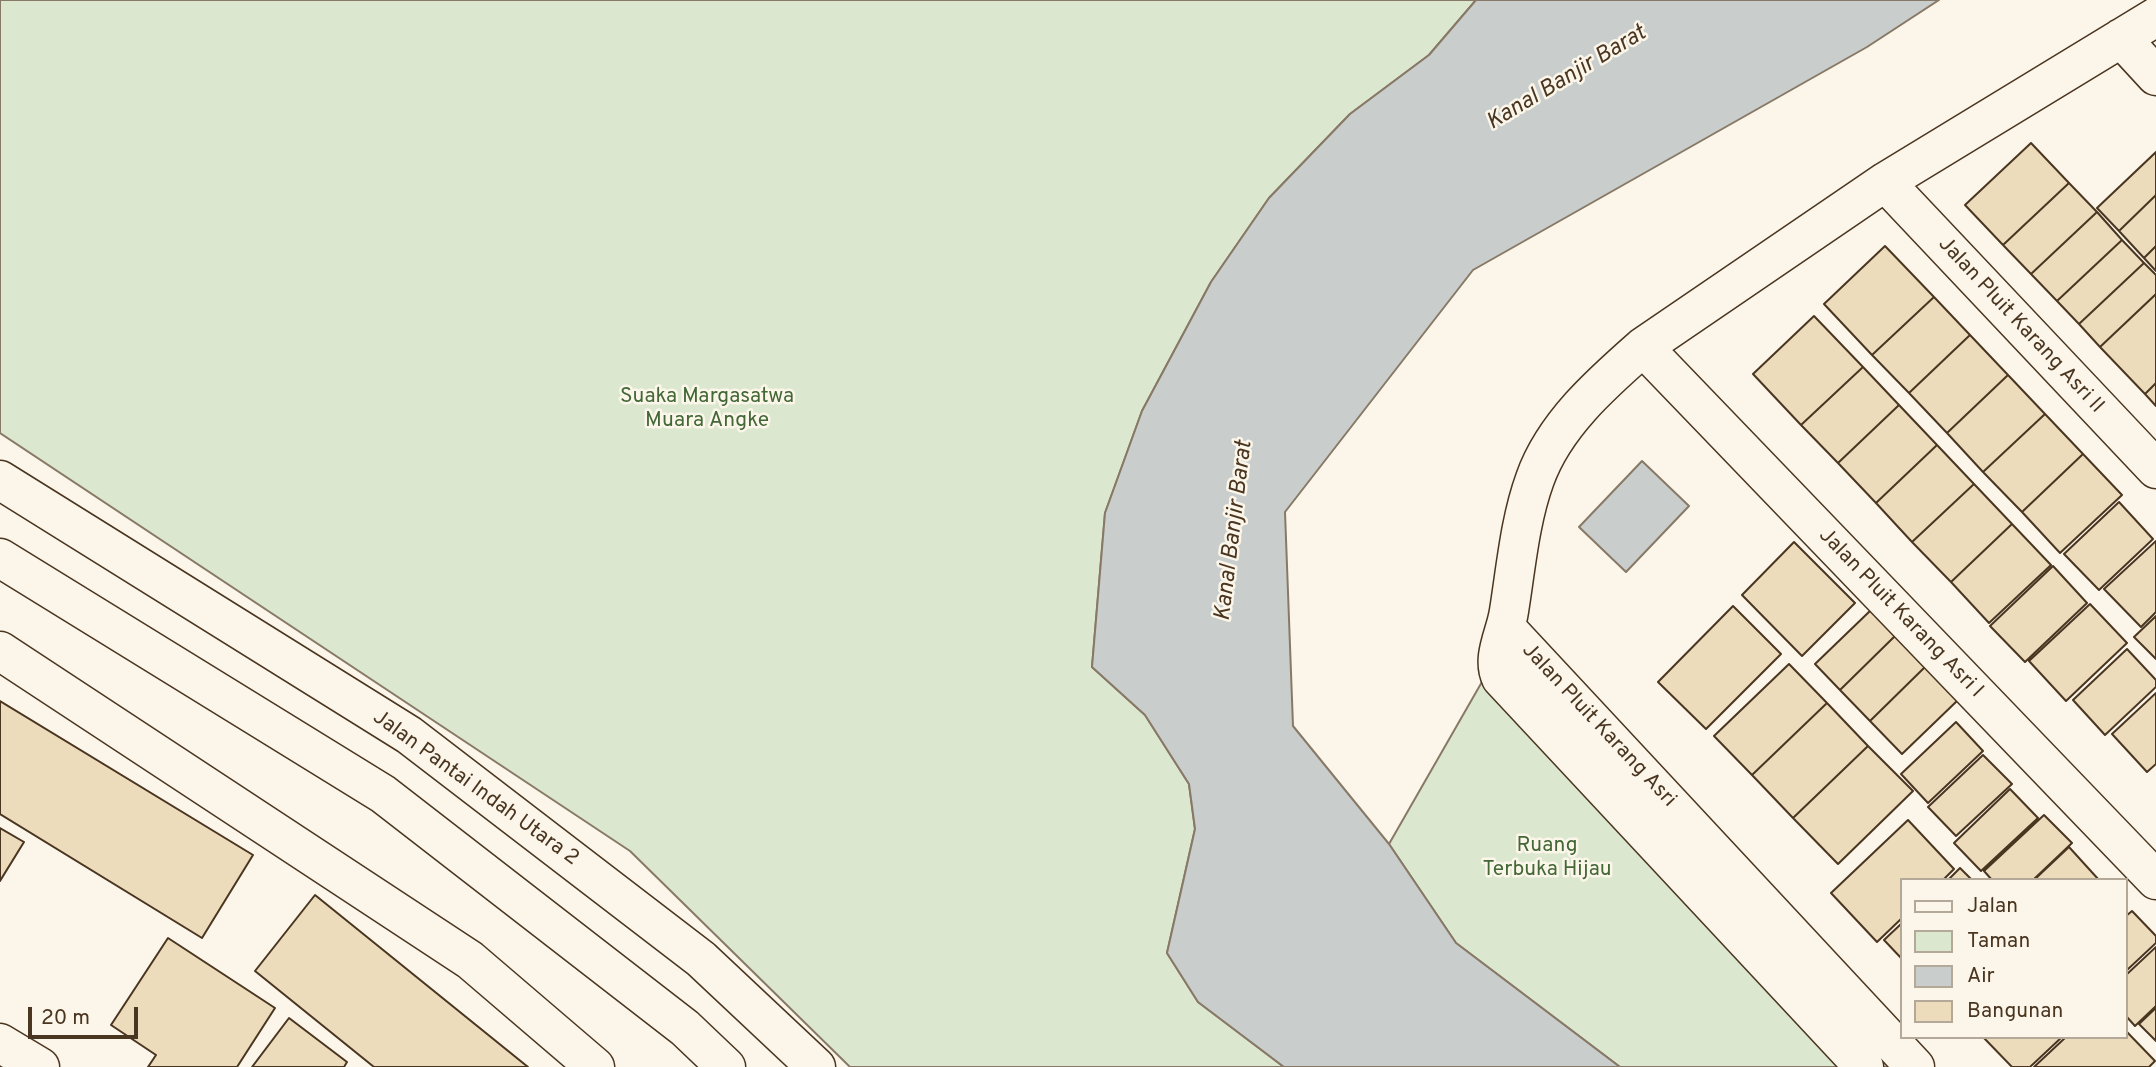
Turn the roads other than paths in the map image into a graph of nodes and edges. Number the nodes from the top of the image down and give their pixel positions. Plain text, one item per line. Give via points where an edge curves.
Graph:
1 (2156, 17) edge
2 (2121, 38) junction
3 (2156, 76) edge
4 (1885, 182) junction
5 (1643, 347) junction
6 (2156, 469) edge
7 (0, 481) edge
8 (0, 558) edge
9 (1507, 629) junction
10 (0, 651) edge
11 (1589, 716) junction
12 (1561, 743) junction
13 (2156, 880) edge
14 (0, 1043) edge
15 (40, 1067) edge
16 (595, 1067) edge
17 (726, 1067) edge
18 (816, 1067) edge
19 (1864, 1067) edge
20 (1915, 1067) edge

1 - 2 street
2 - 3 street
2 - 4 street
4 - 5 street
4 - 6 street, Jalan Pluit Karang Asri II
5 - 9 street via 1610,375 1557,436 1535,478
5 - 13 street, Jalan Pluit Karang Asri I
7 - 18 street, Jalan Pantai Indah Utara 2 via 408,735 701,959
8 - 17 street via 383,794 685,1028
9 - 11 street, Jalan Pluit Karang Asri
9 - 12 street, Jalan Pluit Karang Asri via 1496,668
10 - 16 street via 470,960
11 - 12 street
11 - 20 street, Jalan Pluit Karang Asri
12 - 19 street, Jalan Pluit Karang Asri
14 - 15 street

